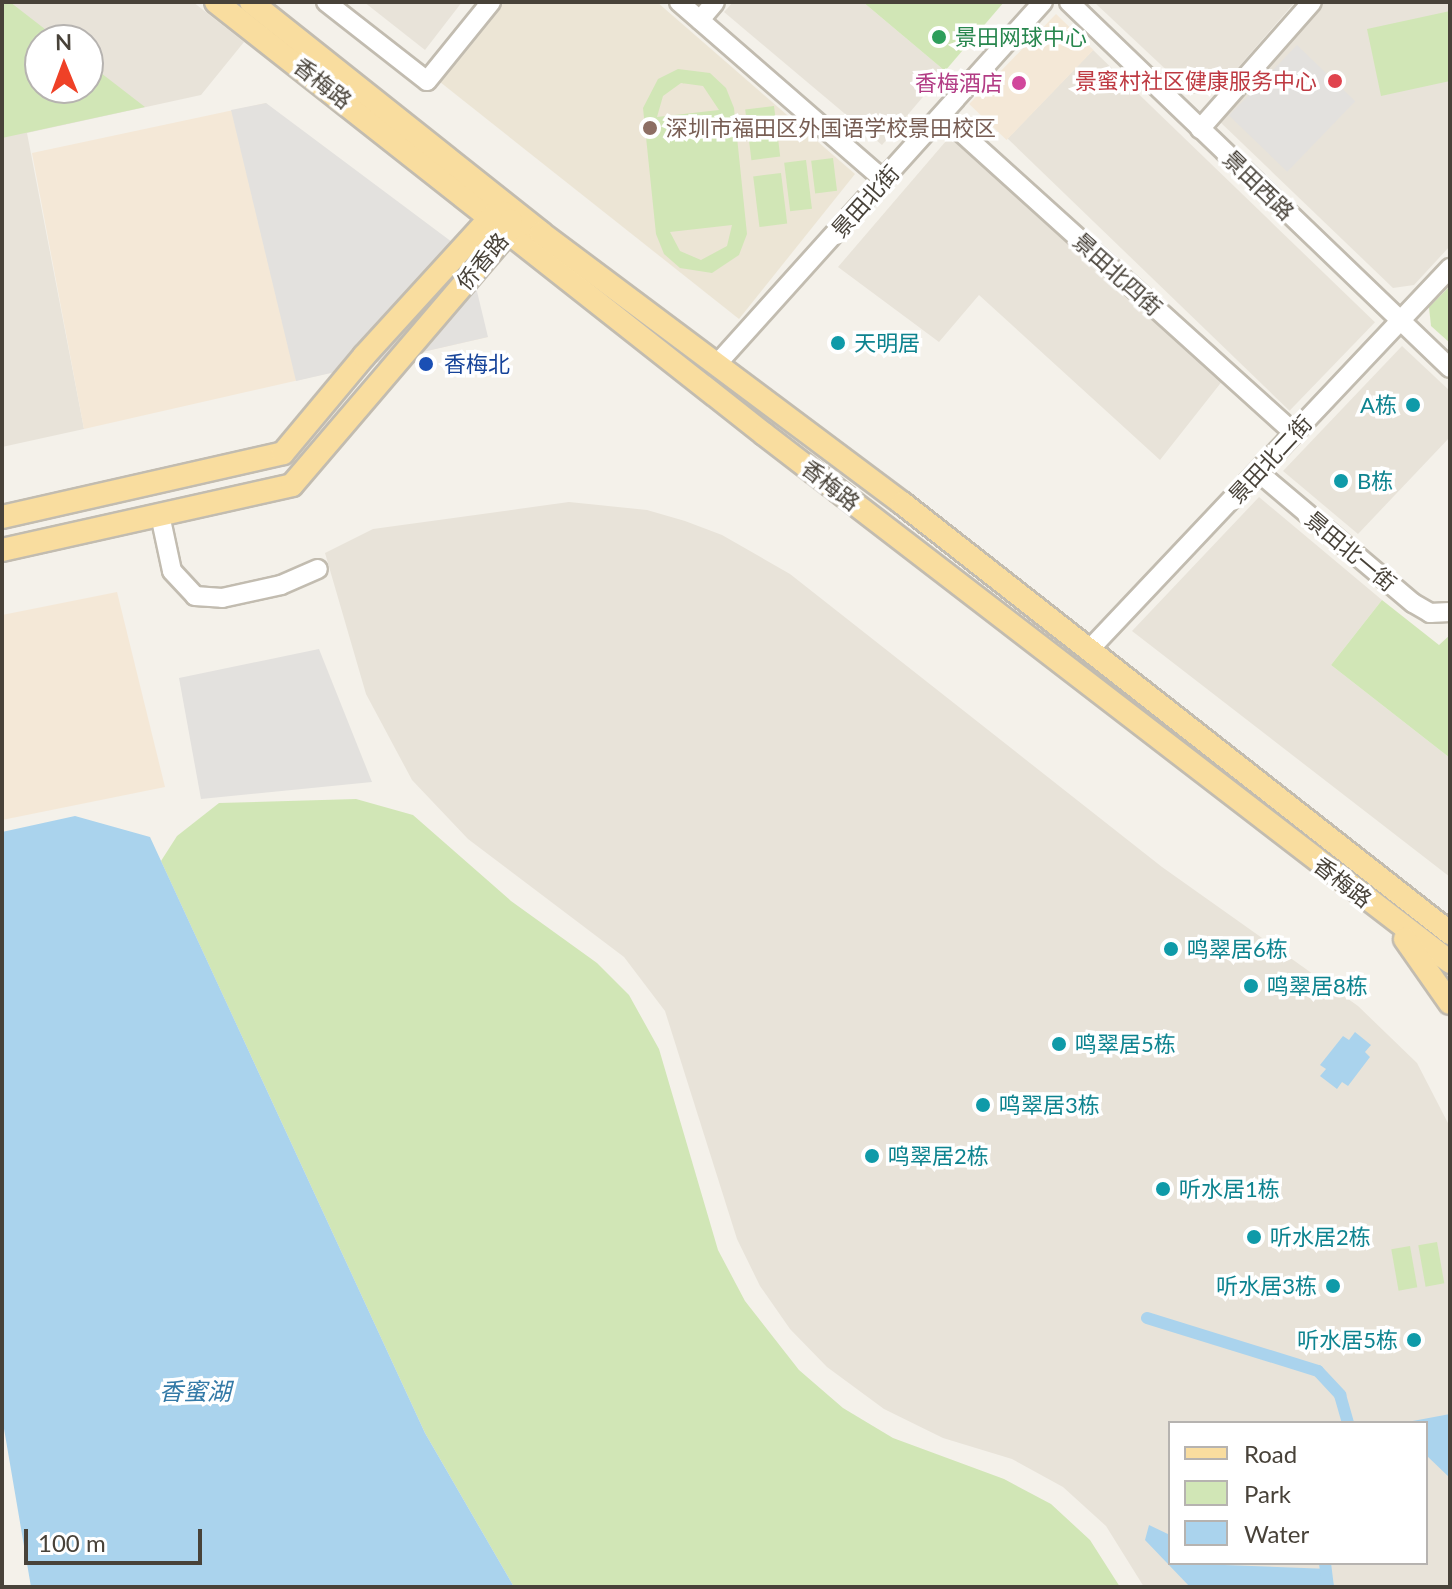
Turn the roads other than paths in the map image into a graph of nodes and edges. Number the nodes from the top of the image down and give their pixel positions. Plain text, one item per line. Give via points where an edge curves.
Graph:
1 (216, 2) edge
2 (251, 2) edge
3 (326, 2) edge
4 (491, 2) edge
5 (679, 2) edge
6 (715, 2) edge
7 (1043, 2) edge
8 (1069, 2) edge
9 (1312, 2) edge
10 (700, 20) junction
11 (944, 112) junction
12 (1200, 129) junction
13 (884, 180) junction
14 (490, 218) junction
15 (511, 221) junction
16 (1450, 268) edge
17 (1400, 321) junction
18 (674, 363) junction
19 (717, 364) junction
20 (1450, 368) edge
21 (698, 382) junction
22 (1297, 430) junction
23 (1258, 472) junction
24 (902, 503) junction
25 (160, 515) junction
26 (2, 517) edge
27 (889, 531) junction
28 (2, 550) edge
29 (318, 569) dead end
30 (1450, 612) edge
31 (1089, 650) junction
32 (1381, 911) junction
33 (1421, 911) junction
34 (1450, 918) edge
35 (1450, 933) edge
36 (1450, 962) edge
37 (1450, 1003) edge

1 - 14 main road, 香梅路
2 - 15 main road, 香梅路
3 - 4 street via 427,81
5 - 10 street
6 - 10 street
7 - 11 street, 景田北街
8 - 12 street, 景田西路
9 - 12 street
10 - 13 street
11 - 13 street, 景田北街
11 - 22 street, 景田北四街
12 - 17 street, 景田西路
13 - 19 street, 景田北街
14 - 15 main road, 侨香路
14 - 26 main road, 侨香路 via 283,453
15 - 18 main road, 香梅路
15 - 19 main road, 香梅路
15 - 25 main road, 侨香路 via 292,485
16 - 17 street, 景田北二街
17 - 20 street, 景田西路
17 - 22 street, 景田北二街
18 - 19 main road
18 - 21 main road, 香梅路
19 - 21 main road
19 - 24 main road, 香梅路
21 - 27 main road, 香梅路
22 - 23 street, 景田北二街
23 - 30 street, 景田北一街 via 1413,603 1430,613
23 - 31 street, 景田北二街
24 - 27 main road via 883,511
24 - 31 main road, 香梅路
25 - 28 main road, 侨香路
25 - 29 street via 172,571 195,596 222,598 281,585
27 - 32 main road, 香梅路
31 - 33 main road, 香梅路
32 - 36 main road, 香梅路
32 - 37 main road
33 - 34 main road
33 - 35 main road, 香梅路

